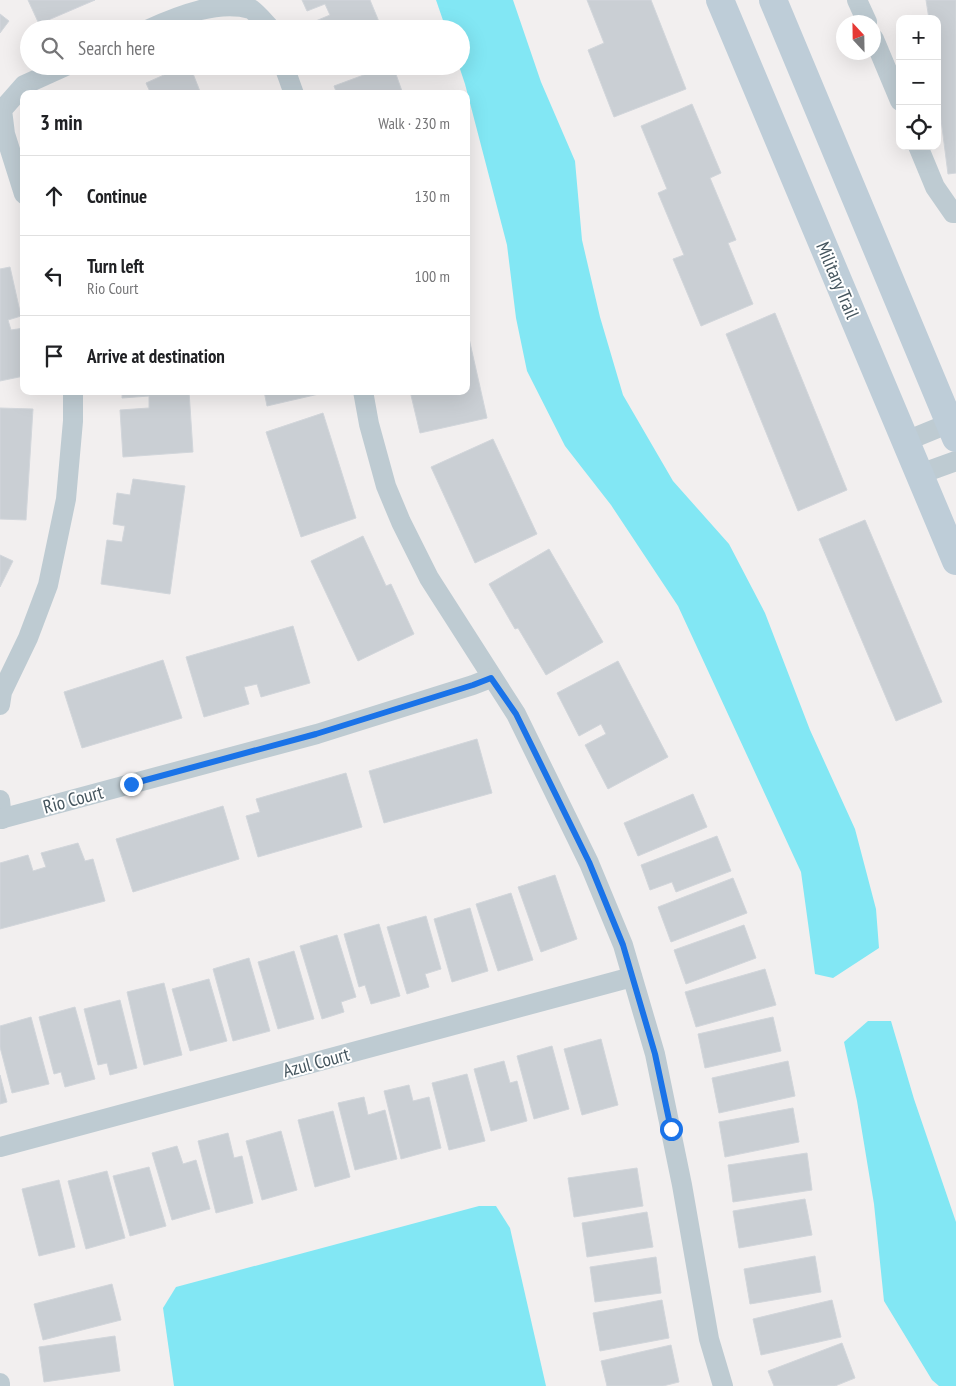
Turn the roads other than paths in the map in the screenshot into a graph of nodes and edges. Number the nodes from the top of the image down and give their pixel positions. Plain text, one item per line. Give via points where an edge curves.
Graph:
1 (773, 0) edge
2 (857, 0) edge
3 (727, 2) edge
4 (864, 15) edge
5 (168, 20) edge
6 (262, 20) edge
7 (881, 55) edge
8 (46, 75) edge
9 (287, 75) edge
10 (293, 90) edge
11 (896, 91) edge
12 (920, 150) edge
13 (20, 182) edge
14 (956, 213) edge
15 (73, 395) edge
16 (364, 395) edge
17 (954, 428) edge
18 (906, 441) junction
19 (956, 461) edge
20 (920, 474) junction
21 (956, 561) edge
22 (491, 678) junction
23 (0, 705) edge
24 (1, 813) edge
25 (632, 977) junction
26 (0, 1147) edge
27 (723, 1386) edge

1 - 17 street
2 - 4 street
3 - 18 street, Military Trail
5 - 6 street via 194,8 231,1 252,10
7 - 11 street
8 - 13 street via 24,85 2,110 4,134
9 - 10 street
12 - 14 street via 935,186
15 - 23 street via 66,499 48,585 28,638 2,692
16 - 22 street via 386,486 401,522 429,578
17 - 18 street
18 - 20 street, Military Trail
19 - 20 street
20 - 21 street, Military Trail
22 - 24 street, Rio Court via 316,734
22 - 25 street via 516,714 589,862 623,945
25 - 26 street, Azul Court
25 - 27 street via 655,1054 709,1339

